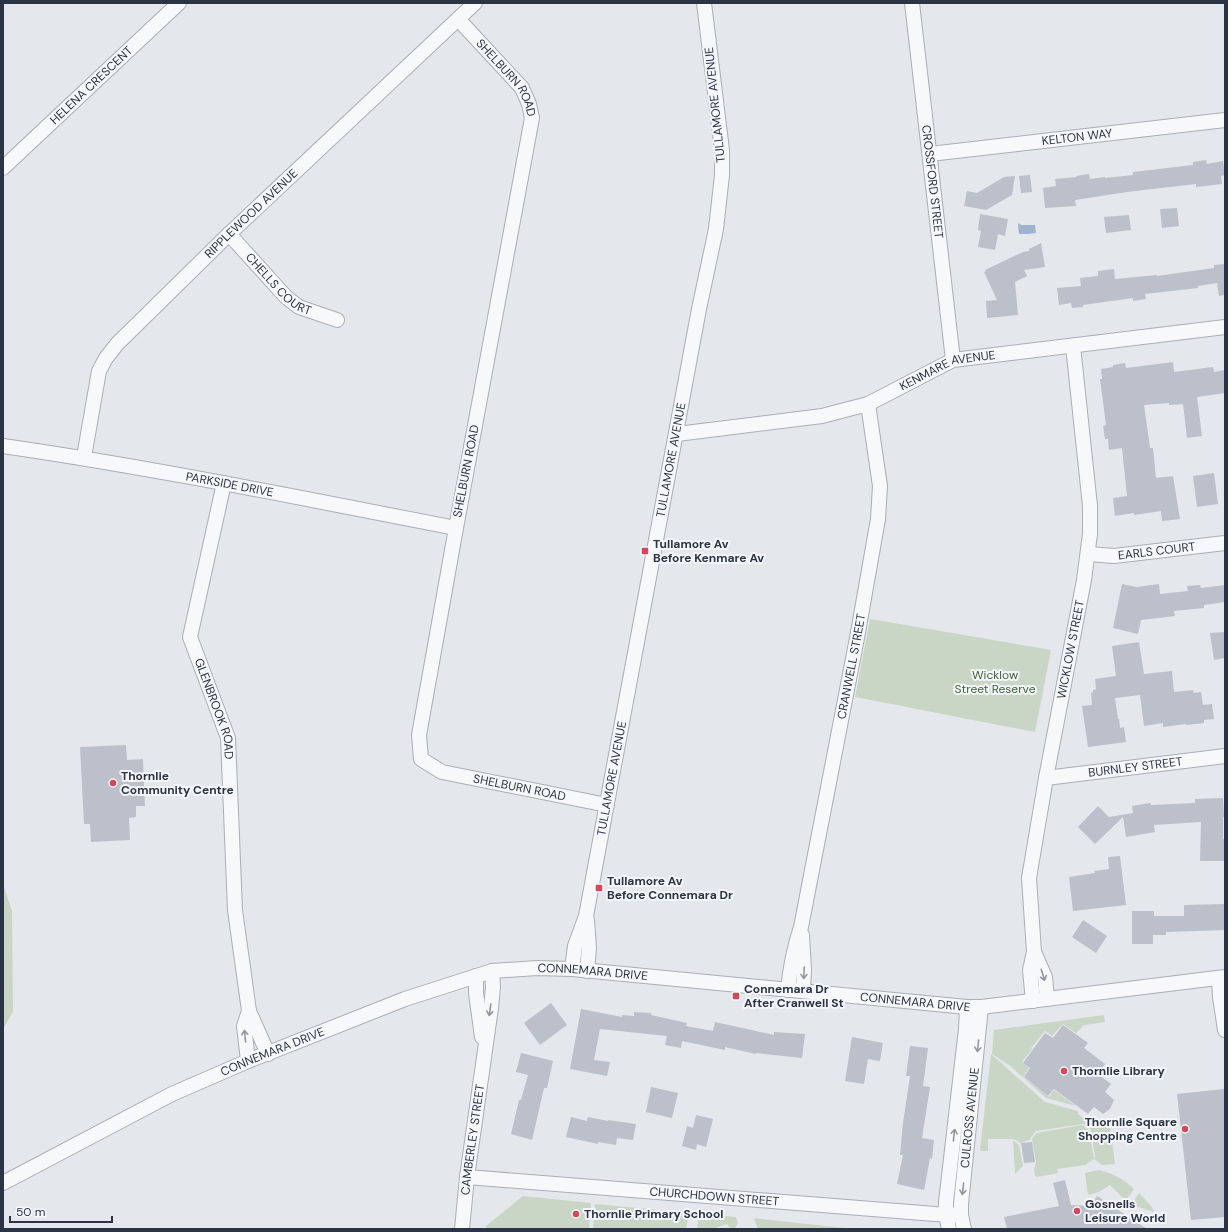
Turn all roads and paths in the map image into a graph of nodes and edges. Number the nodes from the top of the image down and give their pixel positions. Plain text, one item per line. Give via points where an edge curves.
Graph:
1 (179, 3) edge
2 (475, 3) edge
3 (704, 3) edge
4 (912, 3) edge
5 (458, 19) junction
6 (1225, 120) edge
7 (930, 154) junction
8 (3, 168) edge
9 (229, 234) junction
10 (337, 320) dead end
11 (1225, 327) edge
12 (1073, 346) junction
13 (952, 360) junction
14 (868, 404) junction
15 (677, 434) junction
16 (3, 446) edge
17 (84, 458) junction
18 (224, 483) junction
19 (456, 528) junction
20 (1225, 543) edge
21 (1088, 554) junction
22 (1225, 756) edge
23 (1046, 778) junction
24 (607, 805) junction
25 (586, 916) junction
26 (801, 927) junction
27 (1034, 952) junction
28 (572, 969) junction
29 (492, 971) junction
30 (587, 971) junction
31 (476, 976) junction
32 (1222, 978) edge
33 (788, 990) junction
34 (803, 991) junction
35 (1048, 999) junction
36 (1033, 1001) junction
37 (981, 1007) junction
38 (967, 1008) junction
39 (249, 1011) junction
40 (1225, 1030) edge
41 (484, 1051) junction
42 (268, 1054) junction
43 (248, 1061) junction
44 (467, 1177) junction
45 (3, 1183) edge
46 (946, 1215) junction
47 (961, 1215) junction
48 (462, 1229) edge
49 (949, 1229) edge
50 (964, 1229) edge

1 - 8 street, HELENA CRESCENT
2 - 5 street, RIPPLEWOOD AVENUE
3 - 15 street, TULLAMORE AVENUE via 722,150 722,175 716,229
4 - 7 street, CROSSFORD STREET
5 - 9 street, RIPPLEWOOD AVENUE
5 - 19 street, SHELBURN ROAD via 522,88 532,118
6 - 7 street, KELTON WAY
7 - 13 street, CROSSFORD STREET
9 - 10 street, CHELLS COURT via 286,297 299,307
9 - 17 street, RIPPLEWOOD AVENUE via 117,344 106,358 99,371
11 - 12 street, KENMARE AVENUE
12 - 13 street, KENMARE AVENUE
12 - 21 street, WICKLOW STREET via 1090,508
13 - 14 street, KENMARE AVENUE
14 - 15 street, KENMARE AVENUE via 822,416
14 - 26 street, CRANWELL STREET via 880,486 878,519
15 - 24 street, TULLAMORE AVENUE
16 - 17 street, PARKSIDE DRIVE
17 - 18 street, PARKSIDE DRIVE
18 - 19 street, PARKSIDE DRIVE
18 - 39 street, GLENBROOK ROAD via 190,637 228,738 234,910
19 - 24 street, SHELBURN ROAD via 419,735 421,759 442,772
20 - 21 street, EARLS COURT via 1114,556
21 - 23 street, WICKLOW STREET
22 - 23 street, BURNLEY STREET
23 - 27 street, WICKLOW STREET via 1029,878
24 - 25 street, TULLAMORE AVENUE
25 - 28 street, TULLAMORE AVENUE via 575,946
25 - 30 street, TULLAMORE AVENUE via 589,948
26 - 33 street, CRANWELL STREET via 795,945
26 -> 34 street, CRANWELL STREET
27 -> 35 street, WICKLOW STREET via 1045,977
27 - 36 street, WICKLOW STREET via 1030,970
28 - 29 street, CONNEMARA DRIVE
28 - 30 street, CONNEMARA DRIVE
29 - 31 street, CONNEMARA DRIVE
29 -> 41 street, CAMBERLEY STREET via 491,1008
30 - 33 street, CONNEMARA DRIVE
31 - 41 street, CAMBERLEY STREET
31 - 42 street, CONNEMARA DRIVE via 405,999
32 - 35 street, CONNEMARA DRIVE
32 - 40 street via 1220,997
33 - 34 street, CONNEMARA DRIVE
34 - 38 street, CONNEMARA DRIVE
35 - 36 street, CONNEMARA DRIVE
36 - 37 street, CONNEMARA DRIVE
37 - 38 street, CONNEMARA DRIVE
37 -> 47 street, CULROSS AVENUE
46 -> 38 street, CULROSS AVENUE
39 - 42 street, GLENBROOK ROAD
43 -> 39 street, GLENBROOK ROAD via 244,1026
41 - 44 street, CAMBERLEY STREET
42 - 43 street, CONNEMARA DRIVE
43 - 45 street, CONNEMARA DRIVE via 172,1094
44 - 46 street, CHURCHDOWN STREET
44 - 48 street, CAMBERLEY STREET
46 - 47 street, CHURCHDOWN STREET
46 - 49 street, CULROSS AVENUE
47 - 50 street, CULROSS AVENUE

